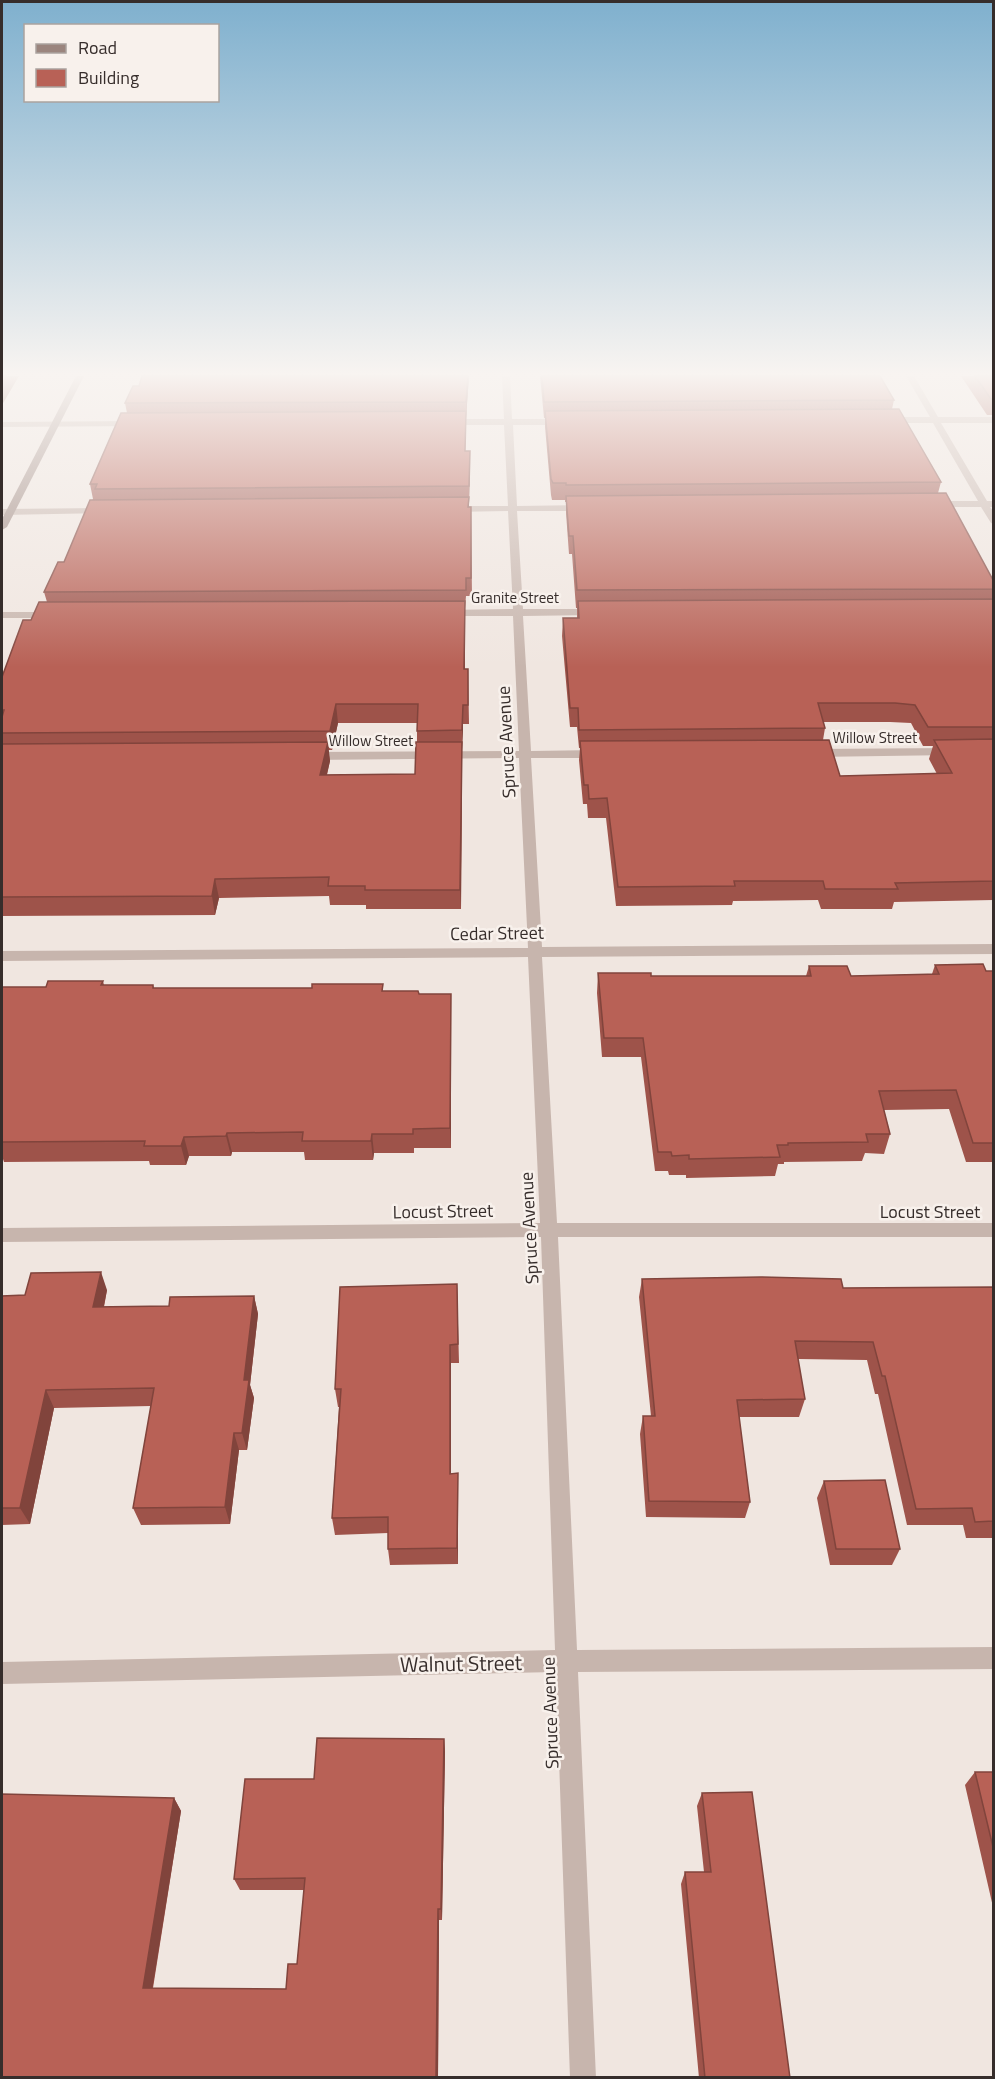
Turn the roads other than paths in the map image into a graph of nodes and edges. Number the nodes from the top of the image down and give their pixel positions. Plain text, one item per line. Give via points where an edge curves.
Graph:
1 (28, 473) edge
2 (510, 473) edge
3 (968, 473) edge
4 (925, 504) edge
5 (988, 504) edge
6 (595, 508) edge
7 (440, 509) edge
8 (512, 509) junction
9 (117, 511) edge
10 (6, 512) edge
11 (993, 521) edge
12 (2, 527) edge
13 (518, 612) junction
14 (601, 612) edge
15 (435, 613) edge
16 (2, 615) edge
17 (68, 615) edge
18 (958, 752) edge
19 (802, 753) edge
20 (527, 754) junction
21 (610, 754) edge
22 (300, 756) edge
23 (993, 949) edge
24 (534, 950) junction
25 (2, 956) edge
26 (549, 1230) junction
27 (993, 1230) edge
28 (2, 1235) edge
29 (993, 1658) edge
30 (568, 1661) junction
31 (2, 1672) edge
32 (583, 2078) edge

1 - 10 main road
2 - 8 street, Spruce Avenue
3 - 5 street
4 - 5 street
5 - 11 street
6 - 8 street
7 - 8 street
8 - 13 street, Spruce Avenue
9 - 10 street
10 - 12 main road
13 - 14 street, Granite Street
13 - 15 street, Granite Street
13 - 20 street, Spruce Avenue
16 - 17 street
18 - 19 street, Willow Street
20 - 21 street, Willow Street
20 - 22 street, Willow Street
20 - 24 street, Spruce Avenue
23 - 24 street, Cedar Street
24 - 25 street, Cedar Street
24 - 26 street, Spruce Avenue
26 - 27 street, Locust Street
26 - 28 street, Locust Street
26 - 30 street, Spruce Avenue
29 - 30 street, Walnut Street
30 - 31 street, Walnut Street
30 - 32 street, Spruce Avenue

